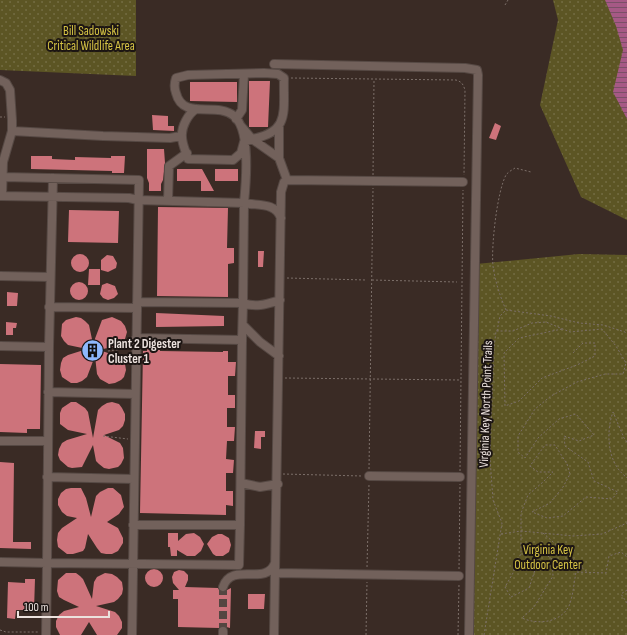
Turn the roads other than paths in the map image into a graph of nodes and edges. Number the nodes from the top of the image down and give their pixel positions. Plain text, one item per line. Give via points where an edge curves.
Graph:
1 (274, 64) dead end
2 (244, 74) junction
3 (0, 80) edge
4 (196, 109) junction
5 (239, 122) junction
6 (279, 127) junction
7 (12, 131) junction
8 (181, 136) junction
9 (252, 139) junction
10 (244, 142) junction
11 (186, 153) junction
12 (279, 158) junction
13 (3, 177) junction
14 (53, 178) junction
15 (287, 180) junction
16 (463, 182) road end
17 (1, 196) edge
18 (53, 197) junction
19 (138, 200) junction
20 (168, 201) junction
21 (244, 203) junction
22 (281, 218) junction
23 (0, 276) edge
24 (50, 276) junction
25 (280, 300) junction
26 (243, 303) junction
27 (137, 305) junction
28 (50, 307) junction
29 (243, 325) junction
30 (136, 338) junction
31 (242, 340) junction
32 (0, 346) edge
33 (49, 346) junction
34 (279, 356) junction
35 (48, 392) junction
36 (135, 394) junction
37 (0, 441) edge
38 (48, 441) junction
39 (369, 476) road end
40 (47, 477) junction
41 (460, 477) road end
42 (134, 479) junction
43 (240, 483) junction
44 (278, 484) junction
45 (133, 525) junction
46 (240, 525) junction
47 (276, 560) junction
48 (0, 562) edge
49 (47, 563) junction
50 (132, 564) junction
51 (276, 572) junction
52 (459, 576) road end
53 (223, 587) dead end
54 (46, 634) edge
55 (132, 635) edge
56 (274, 635) edge
57 (469, 635) edge

1 - 57 lane via 477,70
2 - 4 lane via 188,75 176,78 175,89 181,104
2 - 5 lane
2 - 6 lane via 278,74 284,78 283,121
3 - 7 lane via 6,83 10,90
4 - 5 lane via 220,110 234,116
4 - 8 lane via 186,120
5 - 9 lane
5 - 10 lane
6 - 9 lane via 269,135
6 - 12 lane
7 - 8 lane via 170,138
7 - 13 lane via 3,162
8 - 11 lane
9 - 10 lane
9 - 12 lane
10 - 11 lane via 241,153 233,160 188,159
10 - 21 lane via 247,171
11 - 20 lane via 169,166
12 - 15 lane
13 - 14 lane
13 - 17 lane
14 - 18 lane
14 - 19 lane via 139,180
15 - 16 lane
15 - 22 lane via 282,185
17 - 18 lane
18 - 19 lane
18 - 24 lane
19 - 20 lane
19 - 27 lane
20 - 21 lane
21 - 22 lane via 274,208
21 - 26 lane
22 - 25 lane
23 - 24 lane
24 - 28 lane
25 - 26 lane via 261,306
25 - 34 lane
26 - 27 lane
26 - 29 lane
27 - 28 lane
27 - 30 lane
28 - 33 lane
29 - 31 lane
29 - 34 lane
30 - 31 lane
30 - 36 lane
31 - 43 lane
32 - 33 lane
33 - 35 lane
34 - 44 lane
35 - 36 lane
35 - 38 lane
36 - 42 lane
37 - 38 lane
38 - 40 lane
39 - 41 lane
40 - 42 lane
40 - 49 lane
42 - 45 lane
43 - 44 lane via 260,486
43 - 46 lane
44 - 47 lane
45 - 46 lane
45 - 50 lane
46 - 50 lane via 239,565
47 - 51 lane
47 - 53 lane via 269,572 231,576 225,580
48 - 49 lane
49 - 50 lane
49 - 54 lane
50 - 55 lane
51 - 52 lane
51 - 56 lane

